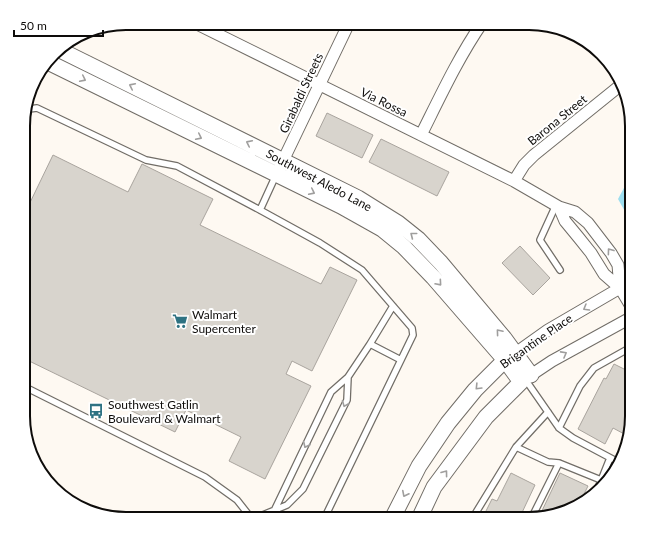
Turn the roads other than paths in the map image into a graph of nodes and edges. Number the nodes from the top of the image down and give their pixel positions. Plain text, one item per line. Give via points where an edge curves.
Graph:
1 (210, 30) edge
2 (346, 30) edge
3 (478, 30) edge
4 (65, 52) edge
5 (53, 64) edge
6 (319, 84) junction
7 (617, 88) edge
8 (32, 109) edge
9 (421, 135) junction
10 (284, 160) junction
11 (277, 175) junction
12 (514, 181) junction
13 (558, 206) junction
14 (260, 210) junction
15 (560, 270) dead end
16 (625, 286) edge
17 (620, 288) junction
18 (625, 296) edge
19 (393, 306) junction
20 (625, 321) edge
21 (370, 344) junction
22 (625, 351) edge
23 (510, 356) junction
24 (401, 360) junction
25 (348, 377) junction
26 (526, 379) junction
27 (30, 390) edge
28 (548, 412) junction
29 (559, 428) junction
30 (516, 447) junction
31 (610, 458) junction
32 (614, 460) edge
33 (559, 463) junction
34 (602, 478) edge
35 (601, 480) edge
36 (275, 510) junction
37 (247, 512) edge
38 (270, 512) edge
39 (327, 512) edge
40 (396, 512) edge
41 (423, 512) edge
42 (476, 512) edge
43 (534, 512) edge

1 - 6 street, Via Rossa
2 - 6 street, Girabaldi Streets
3 - 9 street via 458,62
10 -> 4 street, Southwest Aledo Lane
5 -> 11 street, Southwest Aledo Lane
6 - 9 street, Via Rossa
6 - 10 street, Girabaldi Streets
7 - 12 street, Barona Street via 534,155
8 - 14 lane via 37,108 146,160 177,166
9 - 12 street, Via Rossa
10 - 11 street, Girabaldi Streets
23 -> 10 street, Southwest Aledo Lane via 504,338 418,239 358,198
11 - 14 lane
11 -> 23 street, Southwest Aledo Lane via 382,229 404,247
12 - 13 street, Via Rossa
13 - 15 lane via 540,240
13 - 17 street, Via Rossa via 564,221 591,253 604,274
17 -> 13 street, Via Rossa via 618,265 611,253 588,223 575,212
14 - 19 lane via 362,270
16 - 17 street, Brigantine Place
17 - 18 street, Via Rossa
17 -> 23 street, Brigantine Place via 548,330
19 - 21 lane
19 - 24 lane via 412,328 413,335
26 -> 20 street, Brigantine Place via 552,361
21 - 24 lane
21 - 25 lane
22 - 29 lane via 594,368 580,386
23 - 26 street, Southwest Aledo Lane
23 -> 40 street, Brigantine Place via 475,390 448,423 419,466
24 - 39 lane
25 -> 36 lane via 331,392
25 -> 36 lane via 348,400 303,489 287,505
26 - 28 lane
41 -> 26 street, Brigantine Place via 434,487 486,417
27 - 37 lane via 205,477 237,500
28 - 29 lane
28 - 30 lane
29 - 31 lane
30 - 33 lane via 548,462
30 - 42 lane
31 - 32 lane
31 - 34 lane
33 - 35 lane
33 - 43 lane
36 - 38 lane

